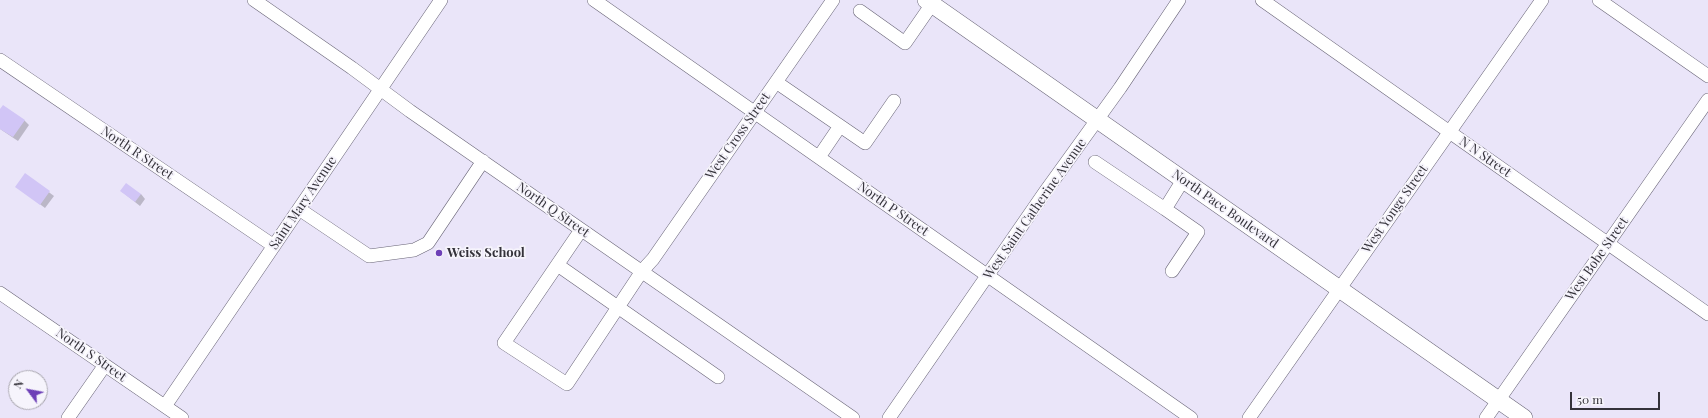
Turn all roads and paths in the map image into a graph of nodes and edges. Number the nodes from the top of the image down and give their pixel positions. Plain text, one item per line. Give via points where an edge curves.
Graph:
1 (254, 0) edge
2 (441, 0) edge
3 (594, 0) edge
4 (833, 0) edge
5 (1179, 0) edge
6 (1262, 0) edge
7 (1542, 0) edge
8 (1599, 0) edge
9 (935, 3) edge
10 (860, 11) dead end
11 (0, 60) edge
12 (1708, 76) edge
13 (776, 82) junction
14 (381, 90) junction
15 (1708, 100) edge
16 (894, 101) dead end
17 (754, 113) junction
18 (1097, 120) junction
19 (840, 126) junction
20 (1448, 132) junction
21 (819, 157) junction
22 (483, 161) junction
23 (1095, 162) dead end
24 (1183, 180) junction
25 (299, 209) junction
26 (1165, 209) junction
27 (582, 230) junction
28 (1608, 244) junction
29 (274, 246) junction
30 (559, 266) junction
31 (642, 271) junction
32 (1172, 271) dead end
33 (988, 276) junction
34 (1339, 288) junction
35 (0, 293) edge
36 (618, 307) junction
37 (1708, 314) edge
38 (105, 365) junction
39 (718, 377) dead end
40 (1498, 400) junction
41 (165, 406) junction
42 (68, 418) edge
43 (182, 418) edge
44 (853, 418) edge
45 (889, 418) edge
46 (1191, 418) edge
47 (1249, 418) edge
48 (1486, 418) edge
49 (1524, 418) edge

1 - 14 street, North Q Street
2 - 14 street, Saint Mary Avenue
3 - 17 street, North P Street
4 - 13 street, West Cross Street
5 - 18 street, West Saint Catherine Avenue
6 - 20 street, N N Street
7 - 20 street, West Yonge Street
8 - 12 street
9 - 10 street via 905,43
9 - 18 main road, North Pace Boulevard
11 - 29 street, North R Street
13 - 17 street, West Cross Street
13 - 19 street
14 - 22 street, North Q Street
14 - 25 street, Saint Mary Avenue
15 - 28 street, West Bobe Street
16 - 19 street via 865,143
17 - 21 street, North P Street
17 - 31 street, West Cross Street via 653,259
18 - 24 main road, North Pace Boulevard
18 - 33 street, West Saint Catherine Avenue
19 - 21 street
20 - 28 street, N N Street
20 - 34 street, West Yonge Street
21 - 33 street, North P Street
22 - 25 street via 428,243 414,250 369,256
22 - 27 street, North Q Street
23 - 26 street
24 - 26 street
24 - 34 main road, North Pace Boulevard
25 - 29 street, Saint Mary Avenue
26 - 32 street via 1198,232
27 - 30 street
27 - 31 street, North Q Street
28 - 37 street, N N Street
28 - 40 street, West Bobe Street
29 - 41 street, Saint Mary Avenue
30 - 36 street
30 - 36 street, West Cross Street via 504,343 567,384
31 - 36 street, West Cross Street
31 - 44 street, North Q Street
33 - 45 street, West Saint Catherine Avenue
33 - 46 street, North P Street
34 - 40 main road, North Pace Boulevard
34 - 47 street, West Yonge Street
35 - 38 street, North S Street
36 - 39 street
38 - 41 street, North S Street
38 - 42 street
40 - 48 street, West Bobe Street
40 - 49 main road, North Pace Boulevard
41 - 43 street, North S Street

